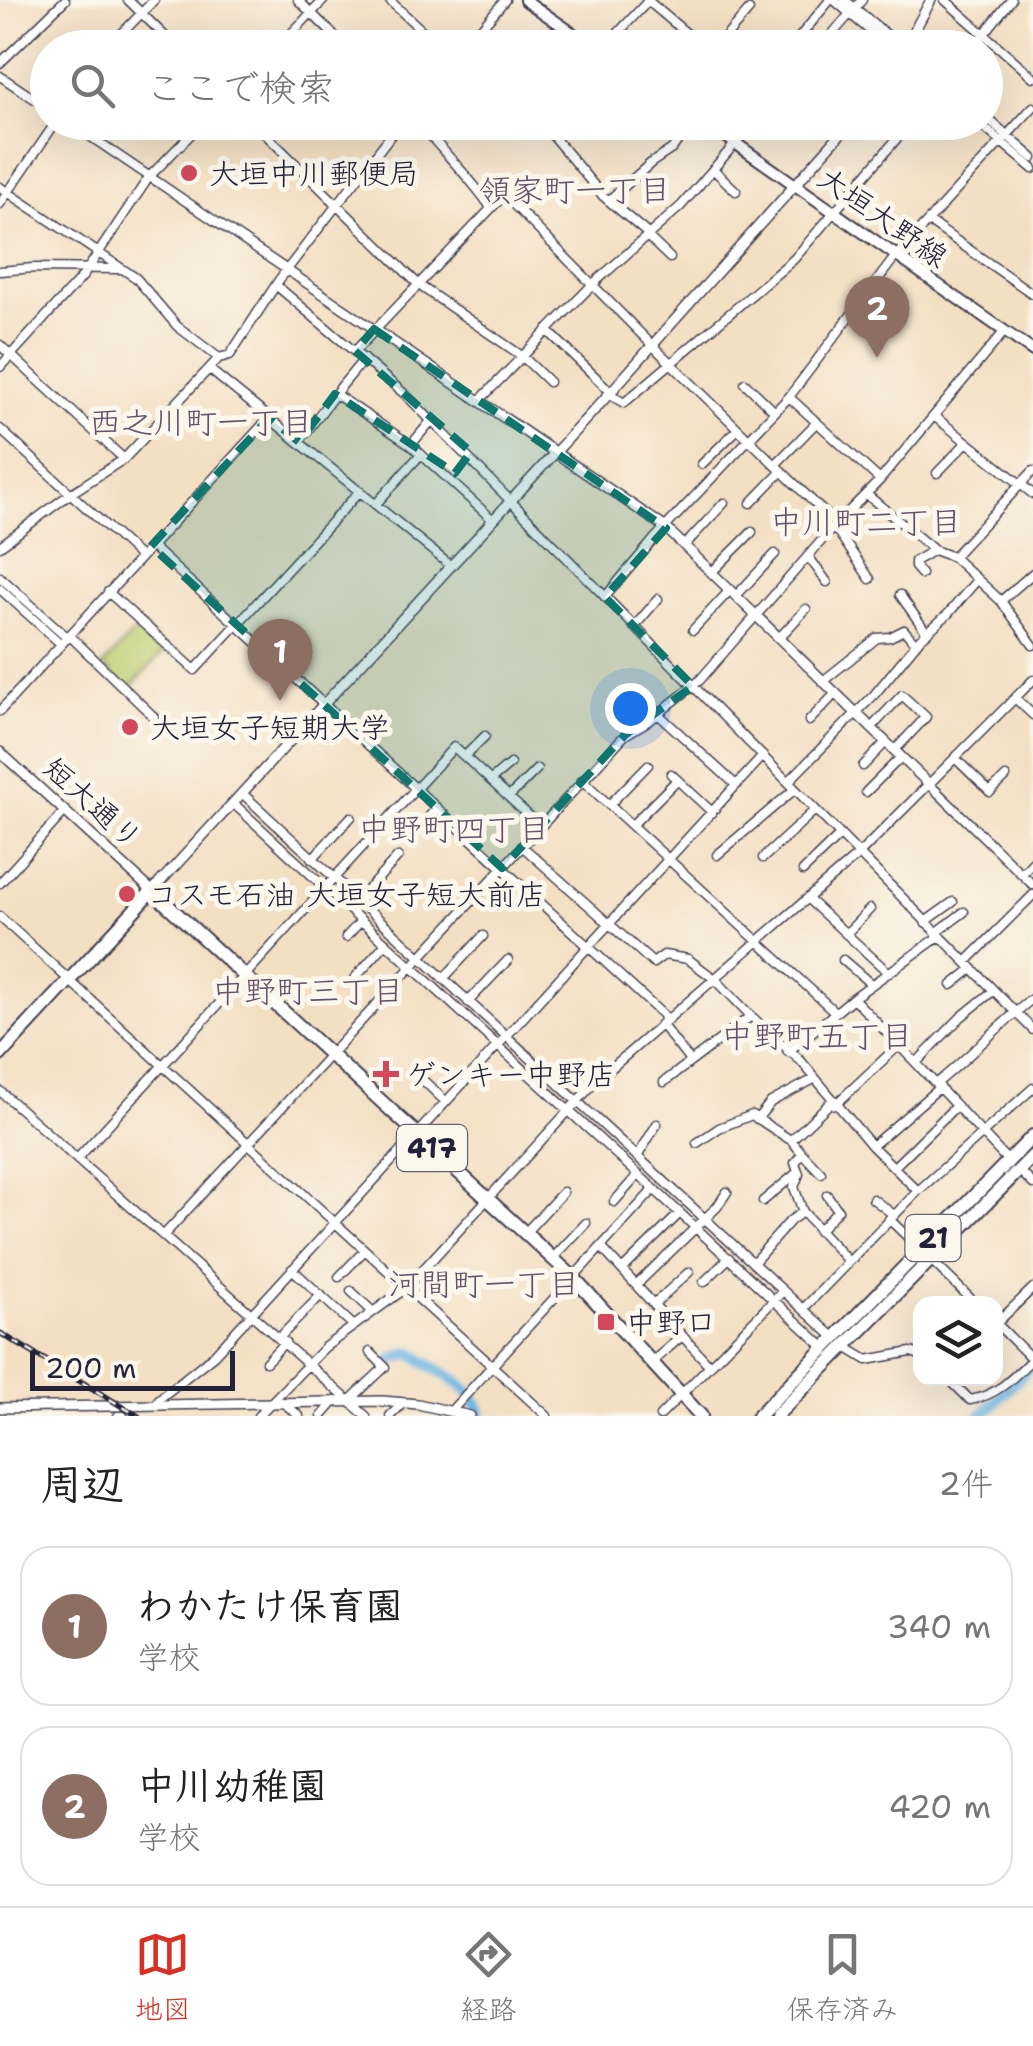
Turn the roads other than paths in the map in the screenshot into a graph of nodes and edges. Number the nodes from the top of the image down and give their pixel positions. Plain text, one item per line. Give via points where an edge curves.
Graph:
1 (66, 0) edge
2 (128, 0) edge
3 (154, 0) edge
4 (298, 0) edge
5 (324, 0) edge
6 (389, 0) edge
7 (505, 0) edge
8 (525, 0) edge
9 (648, 0) edge
10 (832, 0) edge
11 (845, 0) edge
12 (862, 0) edge
13 (931, 0) edge
14 (945, 0) edge
15 (1011, 0) edge
16 (749, 10) dead end
17 (852, 11) junction
18 (142, 13) junction
19 (311, 13) junction
20 (35, 30) edge
21 (125, 30) edge
22 (159, 30) edge
23 (294, 30) edge
24 (328, 30) edge
25 (422, 30) edge
26 (479, 30) edge
27 (568, 30) edge
28 (620, 30) edge
29 (683, 30) edge
30 (732, 30) edge
31 (806, 30) edge
32 (836, 30) edge
33 (872, 30) edge
34 (879, 30) edge
35 (914, 30) edge
36 (979, 30) edge
37 (987, 30) edge
38 (30, 34) edge
39 (1003, 51) edge
40 (0, 63) edge
41 (0, 76) edge
42 (1033, 77) edge
43 (30, 96) edge
44 (1033, 107) edge
45 (1005, 139) junction
46 (42, 140) edge
47 (95, 140) edge
48 (186, 140) edge
49 (271, 140) edge
50 (388, 140) edge
51 (433, 140) edge
52 (557, 140) edge
53 (678, 140) edge
54 (731, 140) edge
55 (738, 140) edge
56 (835, 140) edge
57 (896, 140) edge
58 (735, 143) junction
59 (1033, 158) edge
60 (1033, 169) edge
61 (713, 170) junction
62 (149, 177) junction
63 (796, 186) junction
64 (4, 190) edge
65 (736, 191) dead end
66 (609, 200) junction
67 (0, 204) edge
68 (338, 206) junction
69 (491, 208) junction
70 (835, 214) junction
71 (928, 222) junction
72 (647, 235) junction
73 (99, 255) junction
74 (895, 257) junction
75 (670, 258) dead end
76 (124, 269) junction
77 (87, 270) junction
78 (287, 270) junction
79 (0, 272) edge
80 (418, 284) junction
81 (593, 284) junction
82 (277, 286) junction
83 (1033, 294) edge
84 (374, 329) junction
85 (547, 330) junction
86 (1004, 332) junction
87 (0, 345) edge
88 (652, 346) junction
89 (355, 351) junction
90 (1033, 352) edge
91 (11, 356) junction
92 (522, 356) junction
93 (218, 358) junction
94 (364, 359) junction
95 (670, 362) junction
96 (0, 368) edge
97 (209, 368) junction
98 (548, 382) dead end
99 (745, 383) dead end
100 (610, 393) junction
101 (336, 394) junction
102 (789, 397) junction
103 (480, 400) junction
104 (775, 412) junction
105 (934, 416) junction
106 (269, 418) junction
107 (432, 421) junction
108 (816, 422) junction
109 (738, 429) junction
110 (0, 430) edge
111 (748, 439) junction
112 (299, 442) junction
113 (967, 442) junction
114 (411, 445) junction
115 (556, 452) junction
116 (422, 454) junction
117 (124, 460) junction
118 (702, 464) dead end
119 (779, 468) junction
120 (1033, 471) edge
121 (938, 473) dead end
122 (880, 480) junction
123 (1020, 484) junction
124 (360, 491) junction
125 (70, 494) junction
126 (866, 494) junction
127 (1033, 494) edge
128 (510, 502) junction
129 (724, 503) dead end
130 (751, 503) dead end
131 (376, 504) junction
132 (493, 520) junction
133 (835, 525) junction
134 (666, 528) junction
135 (752, 532) dead end
136 (0, 546) edge
137 (151, 546) junction
138 (684, 546) junction
139 (934, 550) junction
140 (774, 554) dead end
141 (808, 556) junction
142 (140, 557) junction
143 (953, 558) junction
144 (451, 566) junction
145 (712, 572) junction
146 (1033, 573) edge
147 (921, 574) dead end
148 (0, 576) edge
149 (870, 578) dead end
150 (977, 580) junction
151 (827, 582) dead end
152 (0, 589) edge
153 (108, 592) junction
154 (733, 593) junction
155 (900, 595) dead end
156 (605, 597) junction
157 (658, 600) dead end
158 (1001, 601) junction
159 (806, 609) dead end
160 (756, 616) junction
161 (895, 619) dead end
162 (236, 625) junction
163 (634, 627) junction
164 (693, 630) dead end
165 (904, 630) junction
166 (928, 633) junction
167 (779, 638) junction
168 (65, 639) junction
169 (916, 644) junction
170 (1033, 646) edge
171 (1033, 680) edge
172 (823, 681) junction
173 (693, 686) junction
174 (836, 693) junction
175 (1015, 698) junction
176 (324, 706) junction
177 (0, 711) edge
178 (856, 713) junction
179 (658, 714) junction
180 (1033, 715) edge
181 (154, 717) dead end
182 (809, 721) dead end
183 (871, 728) junction
184 (485, 736) dead end
185 (894, 750) junction
186 (0, 752) edge
187 (464, 756) junction
188 (763, 756) junction
189 (954, 758) junction
190 (510, 764) dead end
191 (648, 765) dead end
192 (864, 766) dead end
193 (537, 769) dead end
194 (1006, 777) dead end
195 (491, 780) junction
196 (582, 780) junction
197 (929, 784) junction
198 (736, 785) junction
199 (791, 786) junction
200 (416, 790) junction
201 (866, 792) dead end
202 (509, 797) junction
203 (238, 799) junction
204 (609, 804) junction
205 (436, 808) junction
206 (815, 810) junction
207 (65, 811) junction
208 (712, 812) junction
209 (351, 817) dead end
210 (540, 826) junction
211 (632, 826) junction
212 (414, 834) dead end
213 (840, 834) junction
214 (522, 846) junction
215 (859, 854) junction
216 (717, 855) dead end
217 (398, 857) dead end
218 (668, 858) junction
219 (763, 858) dead end
220 (312, 859) junction
221 (1033, 862) edge
222 (502, 868) junction
223 (802, 872) dead end
224 (1022, 874) junction
225 (0, 883) edge
226 (329, 884) junction
227 (1033, 884) edge
228 (152, 891) junction
229 (1033, 895) edge
230 (809, 900) junction
231 (357, 901) junction
232 (953, 902) dead end
233 (870, 909) dead end
234 (964, 912) dead end
235 (0, 917) edge
236 (361, 920) junction
237 (926, 922) junction
238 (609, 923) junction
239 (846, 934) junction
240 (938, 935) junction
241 (483, 936) dead end
242 (346, 937) dead end
243 (760, 942) junction
244 (386, 943) junction
245 (588, 946) junction
246 (508, 960) dead end
247 (843, 960) dead end
248 (415, 962) junction
249 (969, 966) junction
250 (889, 973) junction
251 (245, 976) junction
252 (355, 978) dead end
253 (998, 978) dead end
254 (443, 979) junction
255 (69, 980) junction
256 (716, 980) junction
257 (871, 984) junction
258 (952, 985) dead end
259 (991, 988) junction
260 (852, 998) junction
261 (1033, 998) edge
262 (468, 1002) junction
263 (952, 1008) dead end
264 (835, 1012) junction
265 (1015, 1012) junction
266 (751, 1016) junction
267 (961, 1017) junction
268 (662, 1022) junction
269 (1033, 1030) edge
270 (501, 1041) junction
271 (898, 1047) junction
272 (788, 1052) junction
273 (0, 1055) edge
274 (331, 1055) junction
275 (690, 1061) junction
276 (916, 1064) junction
277 (162, 1066) junction
278 (814, 1079) junction
279 (425, 1082) dead end
280 (664, 1082) dead end
281 (938, 1085) junction
282 (1033, 1088) edge
283 (0, 1091) edge
284 (446, 1102) junction
285 (834, 1103) junction
286 (572, 1106) junction
287 (956, 1106) junction
288 (757, 1119) junction
289 (657, 1124) dead end
290 (417, 1134) junction
291 (980, 1134) junction
292 (1033, 1136) edge
293 (791, 1140) junction
294 (698, 1143) dead end
295 (248, 1146) junction
296 (872, 1146) junction
297 (802, 1153) junction
298 (1033, 1156) edge
299 (637, 1157) junction
300 (77, 1159) junction
301 (1014, 1165) junction
302 (894, 1167) junction
303 (798, 1172) junction
304 (821, 1173) dead end
305 (638, 1175) junction
306 (1033, 1184) edge
307 (654, 1190) junction
308 (918, 1191) junction
309 (563, 1192) dead end
310 (728, 1192) dead end
311 (827, 1195) dead end
312 (489, 1199) junction
313 (874, 1199) dead end
314 (614, 1202) dead end
315 (763, 1202) dead end
316 (803, 1212) junction
317 (680, 1213) junction
318 (891, 1217) junction
319 (334, 1223) junction
320 (586, 1223) dead end
321 (700, 1223) junction
322 (818, 1231) junction
323 (525, 1233) junction
324 (164, 1235) junction
325 (601, 1247) junction
326 (364, 1250) junction
327 (926, 1255) junction
328 (553, 1258) junction
329 (729, 1258) junction
330 (848, 1261) junction
331 (753, 1263) junction
332 (292, 1269) junction
333 (622, 1270) junction
334 (689, 1272) dead end
335 (339, 1276) dead end
336 (574, 1278) junction
337 (704, 1282) dead end
338 (636, 1284) junction
339 (406, 1288) junction
340 (1033, 1288) edge
341 (351, 1291) dead end
342 (321, 1295) junction
343 (779, 1295) junction
344 (968, 1296) edge
345 (654, 1304) junction
346 (803, 1309) junction
347 (252, 1312) junction
348 (373, 1312) junction
349 (1003, 1316) edge
350 (354, 1326) junction
351 (1003, 1330) edge
352 (682, 1336) junction
353 (282, 1339) junction
354 (836, 1345) junction
355 (370, 1352) dead end
356 (913, 1353) edge
357 (1032, 1358) edge
358 (653, 1361) junction
359 (266, 1362) dead end
360 (308, 1363) junction
361 (493, 1365) junction
362 (710, 1366) junction
363 (956, 1386) edge
364 (681, 1394) junction
365 (335, 1401) junction
366 (350, 1401) junction
367 (270, 1402) junction
368 (283, 1402) junction
369 (403, 1403) junction
370 (157, 1404) junction
371 (36, 1407) junction
372 (0, 1408) edge
373 (451, 1411) junction
374 (45, 1416) edge
375 (258, 1416) edge
376 (299, 1416) edge
377 (322, 1416) edge
378 (366, 1416) edge
379 (390, 1416) edge
380 (470, 1416) edge
381 (548, 1416) edge
382 (660, 1416) edge
383 (701, 1416) edge
384 (758, 1416) edge
385 (776, 1416) edge

1 - 20 street
2 - 18 street
3 - 18 street
4 - 19 street
5 - 19 street
6 - 25 street
7 - 26 street
8 - 27 main road
9 - 28 street
9 - 29 street
10 - 17 street
10 - 31 street
11 - 17 street
12 - 17 street
13 - 35 street
14 - 36 street
15 - 37 street
16 - 30 street
17 - 32 street
17 - 33 street
17 - 34 street
18 - 21 street
18 - 22 street
19 - 23 street
19 - 24 street
38 - 40 street
39 - 42 street
41 - 43 street
44 - 45 street
45 - 59 street
45 - 60 street
45 - 71 street
46 - 64 street
47 - 62 street
48 - 62 street
49 - 68 street
50 - 68 street
51 - 69 street
52 - 66 street
53 - 66 street
54 - 58 main road, 大垣大野線
55 - 58 street
56 - 63 street
57 - 70 street
58 - 61 street
58 - 63 main road, 大垣大野線
61 - 65 street
61 - 72 street
62 - 73 street
62 - 78 street
63 - 70 main road, 大垣大野線
63 - 88 street
64 - 67 street
64 - 73 street
66 - 72 street
68 - 78 street
68 - 80 street
69 - 80 street
69 - 81 street via 504,195
70 - 74 main road, 大垣大野線
70 - 95 street via 773,278
71 - 74 street
71 - 83 street
72 - 75 street
72 - 81 street
73 - 76 street
73 - 77 street
74 - 86 main road, 大垣大野線
74 - 102 street
76 - 77 street
76 - 93 street
77 - 79 street
77 - 91 street
78 - 82 street
78 - 84 street
80 - 84 street
80 - 92 street
81 - 85 street
81 - 88 street
82 - 89 street
82 - 93 street via 230,354
84 - 89 street
84 - 103 street
85 - 92 street
85 - 100 street
86 - 90 main road, 大垣大野線
86 - 105 street
87 - 91 street
88 - 95 street
88 - 100 street
89 - 94 street
91 - 96 street
91 - 117 street
92 - 98 street
92 - 103 street
93 - 97 street
94 - 101 street
94 - 107 street
95 - 100 street via 624,402
95 - 109 street
97 - 106 street
97 - 117 street
99 - 104 street
100 - 115 street
101 - 112 street
101 - 114 street
102 - 104 street
102 - 108 street
103 - 115 street
104 - 111 street
105 - 113 street
105 - 122 street
106 - 112 street
106 - 137 street
107 - 114 street
107 - 128 street
108 - 119 street
108 - 122 street
109 - 111 street
109 - 118 street
110 - 125 street
111 - 119 street
111 - 134 street
112 - 124 street
113 - 121 street
113 - 123 street
114 - 116 street
115 - 128 street
115 - 134 street
116 - 131 street
116 - 132 street
117 - 125 street
119 - 130 street
119 - 133 street
120 - 123 street
122 - 126 street
123 - 127 street
123 - 143 street
124 - 131 street
124 - 162 street
125 - 136 street
125 - 142 street
126 - 133 street
126 - 139 street
128 - 132 street
128 - 156 street
129 - 138 street
131 - 144 street
132 - 144 street
133 - 141 street
133 - 149 street
134 - 138 street
134 - 156 street
135 - 145 street
137 - 142 street
137 - 162 street
138 - 145 street
139 - 143 street
139 - 147 street via 915,560
140 - 154 street
141 - 151 street
141 - 160 street
142 - 153 street
143 - 150 street
144 - 176 street
145 - 154 street
146 - 158 street
148 - 168 street
150 - 158 street
150 - 166 street
152 - 168 street
153 - 162 street via 195,670
153 - 168 street
154 - 160 street
154 - 164 street
155 - 166 street
156 - 163 street
157 - 163 street
158 - 170 street
159 - 167 street
160 - 167 street
160 - 173 street
161 - 165 street
162 - 176 street
163 - 173 street
165 - 169 street
165 - 172 street via 877,638
166 - 169 street
167 - 172 street
168 - 177 street
168 - 181 street
169 - 178 street
171 - 175 street
172 - 174 street
173 - 179 street
173 - 188 street
174 - 178 street
174 - 182 street
175 - 180 street
175 - 189 street
176 - 200 street
176 - 203 street
178 - 183 street
178 - 199 street
179 - 196 street via 625,735
179 - 198 street
183 - 185 street
183 - 185 street via 902,696 926,717
184 - 187 street
185 - 192 street
185 - 197 street
185 - 201 street
186 - 207 street, 短大通り
187 - 195 street
187 - 200 street via 454,746
188 - 198 street
188 - 199 street
189 - 194 street via 990,792
189 - 197 street
190 - 195 street
191 - 204 street
193 - 202 street
195 - 202 street
196 - 204 street
196 - 210 street
197 - 215 street
197 - 224 street
198 - 208 street
199 - 206 street
199 - 216 street
200 - 205 street
200 - 226 street
202 - 210 street
203 - 220 street
203 - 226 street
203 - 228 street
204 - 211 street
205 - 212 street
205 - 222 street
206 - 213 street
206 - 219 street
207 - 225 street
207 - 228 street, 短大通り
208 - 211 street via 674,777
208 - 218 street
209 - 220 street
210 - 214 street
211 - 218 street
213 - 215 street
213 - 223 street
214 - 222 street
214 - 238 street
215 - 230 street
215 - 237 street
217 - 231 street
218 - 238 street
218 - 243 street
220 - 226 street
221 - 224 street
222 - 245 street
222 - 248 street
224 - 227 street
226 - 231 street
226 - 236 street
226 - 251 street
228 - 251 highway, 417
228 - 255 highway
229 - 249 street
230 - 239 street
230 - 243 street
231 - 248 street
232 - 237 street
233 - 239 street
234 - 240 street
235 - 255 street
236 - 242 street
236 - 244 street
237 - 240 street
238 - 245 street
238 - 256 street via 652,963 664,955 688,960
239 - 250 street
240 - 249 street
240 - 250 street
241 - 254 street
243 - 256 street
243 - 264 street
244 - 248 street
244 - 252 street
245 - 268 street via 663,1015
245 - 270 street
246 - 262 street
247 - 257 street
248 - 254 street
248 - 270 street
248 - 274 street
249 - 258 street
249 - 259 street
250 - 257 street
251 - 274 highway, 417
251 - 277 street
253 - 259 street
254 - 262 street
255 - 273 highway
255 - 277 street
256 - 266 street
256 - 268 street
257 - 260 street
259 - 265 street
259 - 267 street
260 - 264 street
260 - 271 street
261 - 265 street
262 - 270 street
263 - 267 street
264 - 272 street
265 - 269 street
265 - 281 street
266 - 272 street
266 - 275 street
267 - 276 street
268 - 275 street
268 - 286 street
270 - 284 street
270 - 286 street
271 - 276 street
271 - 285 street
272 - 278 street
274 - 290 highway, 417
274 - 295 street
275 - 280 street
276 - 281 street
277 - 295 street
277 - 300 street
278 - 285 street
278 - 288 street via 772,1102
279 - 284 street
281 - 287 street
281 - 296 street
282 - 291 street
283 - 300 street
284 - 290 street
285 - 293 street
285 - 296 street
286 - 299 street
286 - 305 street
286 - 312 street
287 - 291 street
287 - 302 street
288 - 293 street
288 - 294 street via 719,1128
289 - 299 street
290 - 312 highway, 417
290 - 319 street
291 - 301 street
291 - 308 street
292 - 301 highway, 21
293 - 297 street
295 - 319 street
295 - 324 street
296 - 302 street
297 - 303 street
297 - 304 street
298 - 301 highway, 21
299 - 321 street
300 - 324 street
301 - 306 street
301 - 327 highway, 21
302 - 308 street
303 - 315 street
303 - 316 street via 794,1187
305 - 307 street
305 - 314 street
307 - 317 street
307 - 325 street
308 - 318 street
309 - 323 street
310 - 321 street via 718,1211
311 - 322 street via 838,1210
312 - 323 highway, 417
312 - 339 street
313 - 318 street
316 - 322 street
316 - 331 street
317 - 321 street
317 - 333 street
318 - 327 street
318 - 330 street
319 - 326 street
319 - 332 street
320 - 328 street
321 - 329 street
321 - 331 street
321 - 338 street
322 - 330 street
323 - 328 highway, 417
324 - 347 street
325 - 333 street
325 - 336 street
326 - 335 street
326 - 339 street
327 - 344 street
327 - 354 highway, 21
328 - 336 highway, 417
329 - 337 street
329 - 343 street
330 - 346 street
331 - 343 street
332 - 342 street
332 - 347 street
333 - 338 street
334 - 345 street
336 - 358 highway, 417
336 - 361 street
338 - 345 street
339 - 348 street
339 - 361 street
340 - 349 street
341 - 348 street
342 - 350 street
342 - 353 street
343 - 346 street
343 - 354 street
343 - 362 street
345 - 352 street
346 - 354 street
347 - 353 street
347 - 370 street
348 - 350 street
350 - 360 street
351 - 357 street
352 - 358 street
352 - 362 street
353 - 359 street
353 - 360 street
354 - 356 street via 867,1360
354 - 384 highway, 21
354 - 385 highway, 21
355 - 366 street via 385,1367
357 - 363 street via 984,1398 970,1400
358 - 364 highway, 417
360 - 366 street
360 - 367 street
361 - 373 street
361 - 381 street
362 - 364 street
364 - 382 street
364 - 383 highway, 417
365 - 366 street
365 - 368 street
365 - 377 street
366 - 369 street
366 - 378 street
367 - 368 street
367 - 370 street
367 - 375 street
368 - 376 street
369 - 373 street
369 - 379 street
370 - 371 street
371 - 372 street
371 - 374 street
373 - 380 street

